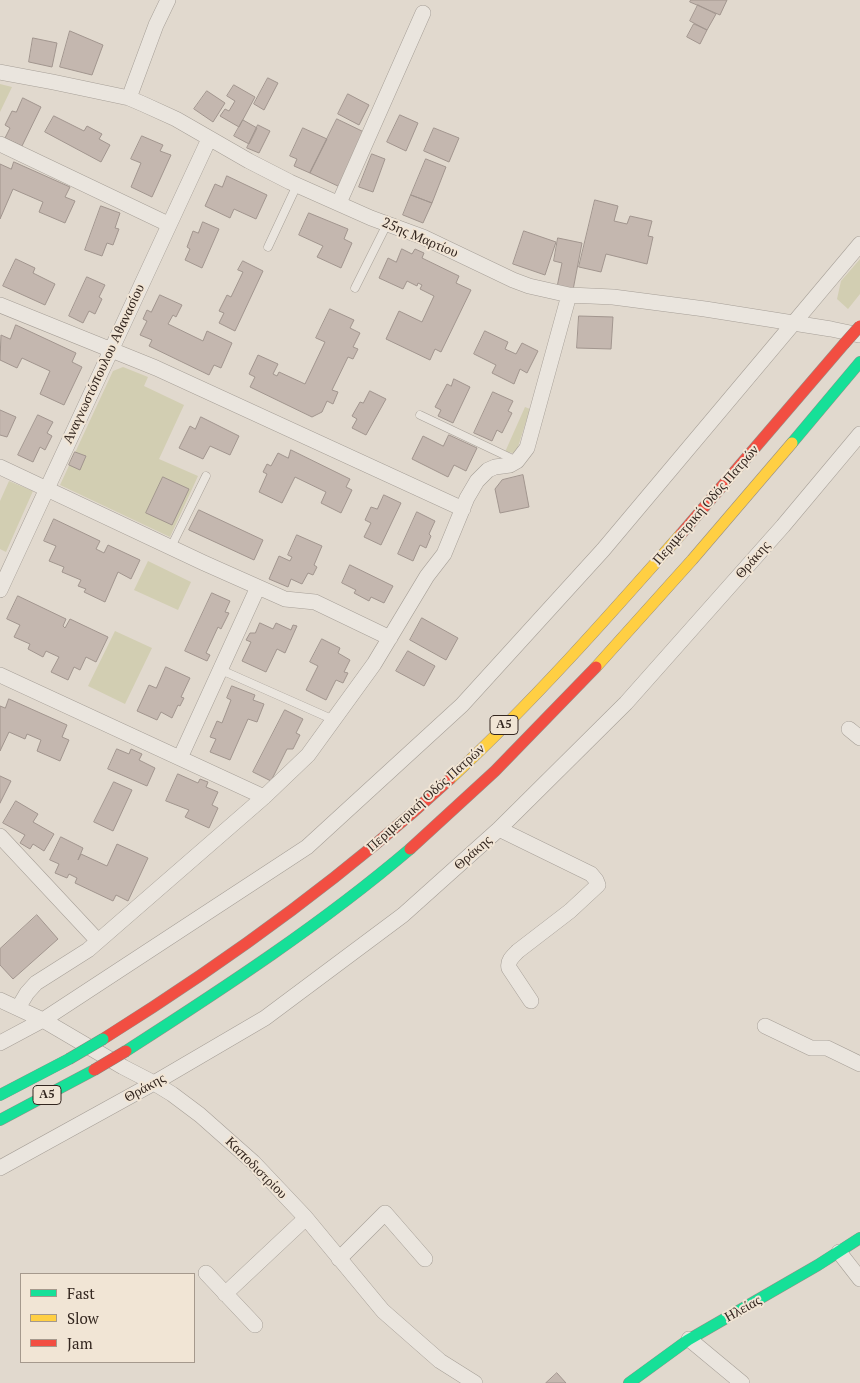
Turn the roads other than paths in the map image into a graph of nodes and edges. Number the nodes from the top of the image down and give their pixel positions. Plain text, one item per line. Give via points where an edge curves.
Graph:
1 (168, 0) edge
2 (423, 13) dead end
3 (0, 72) edge
4 (129, 98) junction
5 (208, 139) junction
6 (0, 144) edge
7 (297, 185) junction
8 (339, 203) junction
9 (168, 224) junction
10 (387, 224) junction
11 (860, 244) edge
12 (268, 246) dead end
13 (355, 288) dead end
14 (569, 295) junction
15 (0, 305) edge
16 (794, 324) junction
17 (860, 326) edge
18 (860, 336) edge
19 (111, 349) junction
20 (860, 362) edge
21 (420, 414) dead end
22 (860, 434) edge
23 (517, 462) junction
24 (0, 467) edge
25 (206, 476) dead end
26 (46, 488) junction
27 (463, 509) junction
28 (171, 547) junction
29 (258, 587) junction
30 (0, 590) edge
31 (390, 638) junction
32 (220, 672) junction
33 (0, 675) edge
34 (334, 720) junction
35 (180, 758) junction
36 (264, 797) junction
37 (500, 829) junction
38 (0, 836) edge
39 (98, 941) junction
40 (0, 1000) edge
41 (531, 1001) dead end
42 (18, 1008) junction
43 (43, 1020) junction
44 (765, 1026) dead end
45 (0, 1043) edge
46 (860, 1064) edge
47 (154, 1083) junction
48 (0, 1095) edge
49 (0, 1120) edge
50 (0, 1168) edge
51 (306, 1218) junction
52 (860, 1238) edge
53 (839, 1252) junction
54 (339, 1259) junction
55 (425, 1259) dead end
56 (206, 1273) dead end
57 (860, 1279) edge
58 (225, 1294) junction
59 (255, 1326) dead end
60 (689, 1339) junction
61 (475, 1383) edge
62 (629, 1383) edge
63 (742, 1383) edge

1 - 4 street
2 - 8 street
3 - 4 street, 25ης Μαρτίου
4 - 5 street, 25ης Μαρτίου via 159,110
5 - 7 street, 25ης Μαρτίου
5 - 9 street, Αναγνωστόπουλου Αθανασίου
6 - 9 street
7 - 8 street, 25ης Μαρτίου
7 - 12 lane
8 - 10 street, 25ης Μαρτίου
9 - 19 street, Αναγνωστόπουλου Αθανασίου
10 - 13 lane
10 - 14 street, 25ης Μαρτίου via 423,237 513,280
11 - 16 street
14 - 16 street, 25ης Μαρτίου via 622,298
14 - 23 street via 530,440
15 - 19 street
16 - 18 street, 25ης Μαρτίου via 831,328
16 - 43 street via 603,550 462,705 307,848
17 - 48 main road, Περιμετρική Οδός Πατρών / Α5, bridge via 683,532 530,701 422,804 355,862 164,1001 69,1059
19 - 26 street, Αναγνωστόπουλου Αθανασίου
19 - 27 street
20 - 49 main road, Περιμετρική Οδός Πατρών / Α5, bridge via 622,639 548,718 431,831 314,925 202,1002 94,1070
21 - 23 lane
22 - 37 street, Θράκης via 626,703
23 - 27 street via 495,467 483,474
24 - 26 street
25 - 28 lane
26 - 28 street
26 - 30 street, Αναγνωστόπουλου Αθανασίου
27 - 31 street via 444,554
28 - 29 street
29 - 31 street via 285,599 315,602
29 - 32 street
31 - 34 street
32 - 34 lane
32 - 35 street
33 - 35 street
34 - 36 street via 308,755
35 - 36 street
36 - 39 street
37 - 41 street via 591,874 598,885 509,960 509,968
37 - 47 street, Θράκης via 403,915 265,1018
38 - 39 street
39 - 42 street via 36,983
40 - 42 street, Καποδιστρίου
42 - 43 street, Καποδιστρίου
43 - 45 street
43 - 47 street, Καποδιστρίου
44 - 46 street via 811,1048 827,1048
47 - 50 street, Θράκης
47 - 51 street, Καποδιστρίου via 200,1115 235,1145
51 - 54 street, Καποδιστρίου
51 - 58 street
52 - 53 main road, Ηλείας
53 - 57 street
53 - 60 main road, Ηλείας
54 - 55 street via 385,1214
54 - 61 street, Καποδιστρίου via 372,1299 400,1326 440,1361
56 - 58 street
58 - 59 street
60 - 62 main road, Ηλείας
60 - 63 street

